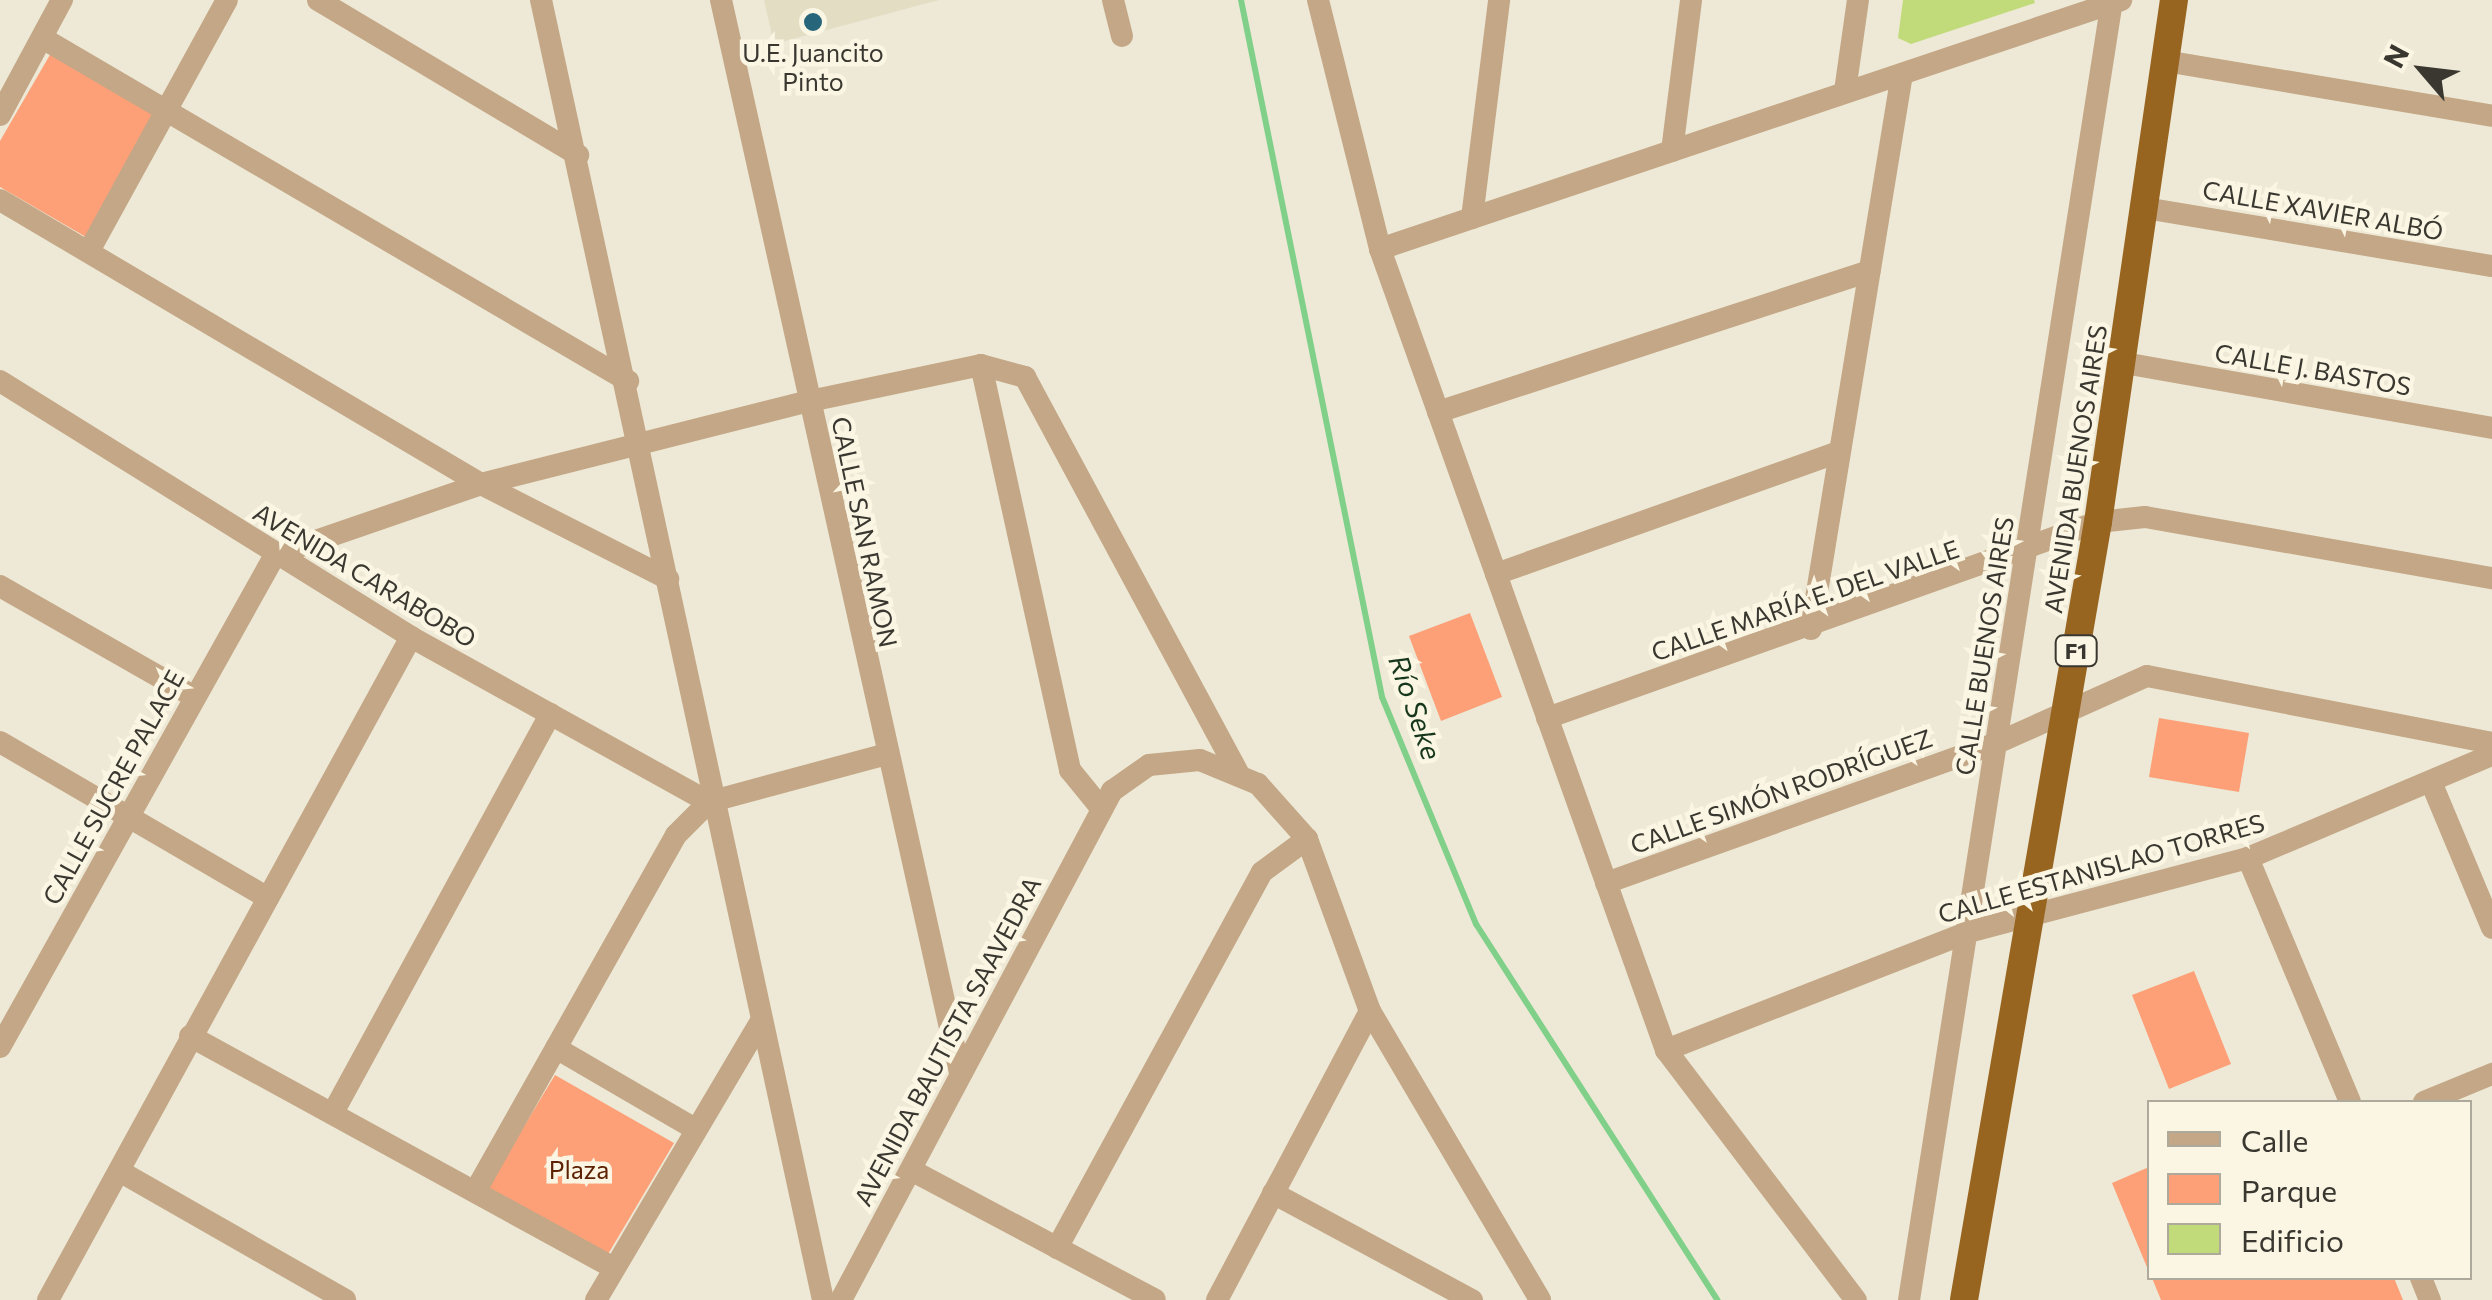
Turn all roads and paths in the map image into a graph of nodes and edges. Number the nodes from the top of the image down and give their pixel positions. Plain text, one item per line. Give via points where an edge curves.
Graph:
1 (62, 0) edge
2 (227, 0) edge
3 (318, 0) edge
4 (541, 0) edge
5 (721, 0) edge
6 (1112, 0) edge
7 (1318, 0) edge
8 (1498, 0) edge
9 (1691, 0) edge
10 (1858, 0) edge
11 (2174, 0) edge
12 (2115, 1) edge
13 (1122, 36) dead end
14 (44, 39) junction
15 (2165, 61) junction
16 (1902, 74) junction
17 (1846, 91) junction
18 (169, 111) junction
19 (0, 116) edge
20 (2492, 116) edge
21 (1672, 151) junction
22 (578, 155) junction
23 (0, 200) edge
24 (2145, 208) junction
25 (1472, 218) junction
26 (1380, 249) junction
27 (89, 251) junction
28 (2492, 266) edge
29 (1870, 271) junction
30 (2124, 363) junction
31 (981, 365) junction
32 (628, 380) junction
33 (0, 381) edge
34 (810, 401) junction
35 (1438, 412) junction
36 (2492, 428) edge
37 (642, 444) junction
38 (1839, 452) junction
39 (481, 484) junction
40 (2098, 522) junction
41 (2026, 550) junction
42 (275, 555) junction
43 (1496, 574) junction
44 (2492, 578) edge
45 (668, 579) junction
46 (0, 586) edge
47 (1811, 629) junction
48 (411, 637) junction
49 (193, 696) junction
50 (550, 714) junction
51 (2064, 715) junction
52 (1547, 718) junction
53 (0, 742) edge
54 (1997, 743) junction
55 (2492, 743) edge
56 (883, 755) junction
57 (2492, 755) edge
58 (1239, 774) junction
59 (2431, 782) junction
60 (709, 802) junction
61 (1101, 808) junction
62 (129, 817) junction
63 (1307, 839) junction
64 (2248, 858) junction
65 (1606, 883) junction
66 (268, 898) junction
67 (2033, 920) junction
68 (2492, 928) edge
69 (1968, 932) junction
70 (1370, 1011) junction
71 (760, 1021) junction
72 (190, 1036) junction
73 (0, 1047) edge
74 (556, 1048) junction
75 (1666, 1050) junction
76 (960, 1073) junction
77 (2492, 1074) edge
78 (2349, 1100) edge
79 (2429, 1100) edge
80 (335, 1109) junction
81 (694, 1129) junction
82 (911, 1170) junction
83 (122, 1172) junction
84 (476, 1190) junction
85 (1274, 1193) junction
86 (1057, 1248) junction
87 (613, 1268) junction
88 (48, 1300) edge
89 (345, 1300) edge
90 (596, 1300) edge
91 (823, 1300) edge
92 (841, 1300) edge
93 (1155, 1300) edge
94 (1217, 1300) edge
95 (1472, 1300) edge
96 (1540, 1300) edge
97 (1856, 1300) edge
98 (1909, 1300) edge
99 (1964, 1300) edge

1 - 14 street
2 - 18 street
3 - 22 street
4 - 22 street
5 - 34 street, CALLE SAN RAMON
6 - 13 street
7 - 26 street
8 - 25 street
9 - 21 street
10 - 17 street
11 - 15 highway, AVENIDA BUENOS AIRES / F1
12 - 16 street
12 - 41 street, CALLE BUENOS AIRES
14 - 18 street
14 - 19 street
15 - 20 street
15 - 24 highway, AVENIDA BUENOS AIRES / F1
16 - 17 street
16 - 29 street
17 - 21 street
18 - 27 street
18 - 32 street
21 - 25 street
22 - 32 street
23 - 27 street
24 - 28 street, CALLE XAVIER ALBÓ
24 - 30 highway, AVENIDA BUENOS AIRES / F1
25 - 26 street
26 - 35 street
27 - 39 street
29 - 35 street
29 - 38 street
30 - 36 street, CALLE J. BASTOS
30 - 40 highway, AVENIDA BUENOS AIRES / F1
31 - 34 street
31 - 58 street via 1025,377
31 - 61 street via 1070,770
32 - 37 street
33 - 42 street, AVENIDA CARABOBO
34 - 37 street
34 - 56 street, CALLE SAN RAMON
35 - 43 street
37 - 39 street
37 - 45 street
38 - 43 street
38 - 47 street
39 - 42 street
39 - 45 street
40 - 41 street, CALLE MARÍA E. DEL VALLE
40 - 44 street, CALLE MARÍA E. DEL VALLE via 2145,517
40 - 51 highway, AVENIDA BUENOS AIRES / F1
41 - 47 street, CALLE MARÍA E. DEL VALLE
41 - 54 street, CALLE BUENOS AIRES
42 - 48 street, AVENIDA CARABOBO
42 - 49 street, CALLE SUCRE PALACE
43 - 52 street
45 - 60 street
46 - 49 street
47 - 52 street, CALLE MARÍA E. DEL VALLE
48 - 50 street, AVENIDA CARABOBO
48 - 66 street
49 - 62 street, CALLE SUCRE PALACE
50 - 60 street, AVENIDA CARABOBO
50 - 80 street
51 - 54 street, CALLE SIMÓN RODRÍGUEZ
51 - 55 street, CALLE SIMÓN RODRÍGUEZ via 2147,676
51 - 67 highway, AVENIDA BUENOS AIRES / F1
52 - 65 street
53 - 62 street
54 - 65 street, CALLE SIMÓN RODRÍGUEZ
54 - 69 street, CALLE BUENOS AIRES
56 - 60 street
56 - 76 street, CALLE SAN RAMON
57 - 59 street, CALLE ESTANISLAO TORRES
58 - 61 street, AVENIDA BAUTISTA SAAVEDRA via 1200,760 1148,766 1129,773
58 - 63 street
59 - 64 street, CALLE ESTANISLAO TORRES
59 - 68 street
60 - 71 street
60 - 74 street via 676,835
61 - 76 street, AVENIDA BAUTISTA SAAVEDRA
62 - 66 street
62 - 73 street, CALLE SUCRE PALACE
63 - 70 street
63 - 86 street via 1262,872
64 - 67 street, CALLE ESTANISLAO TORRES
64 - 78 street
65 - 75 street
66 - 72 street
67 - 69 street, CALLE ESTANISLAO TORRES
67 - 99 highway, AVENIDA BUENOS AIRES / F1
69 - 75 street, CALLE ESTANISLAO TORRES
69 - 98 street, CALLE BUENOS AIRES
70 - 85 street
70 - 96 street
71 - 81 street
71 - 91 street
72 - 80 street
72 - 83 street
74 - 81 street
74 - 84 street
75 - 97 street
76 - 82 street, AVENIDA BAUTISTA SAAVEDRA
77 - 79 street
80 - 84 street
81 - 87 street
82 - 86 street
82 - 92 street, AVENIDA BAUTISTA SAAVEDRA
83 - 88 street
83 - 89 street
84 - 87 street
85 - 94 street
85 - 95 street
86 - 93 street
87 - 90 street

